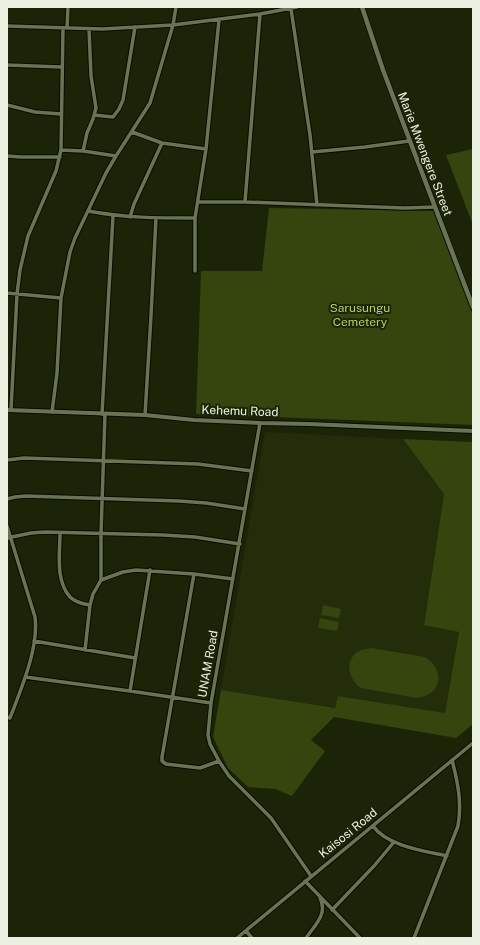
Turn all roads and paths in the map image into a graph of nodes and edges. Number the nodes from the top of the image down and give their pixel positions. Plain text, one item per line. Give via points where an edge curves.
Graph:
1 (68, 7) edge
2 (176, 7) edge
3 (296, 7) edge
4 (362, 7) edge
5 (291, 9) junction
6 (260, 14) junction
7 (219, 20) junction
8 (173, 25) junction
9 (7, 26) edge
10 (135, 27) junction
11 (65, 28) junction
12 (89, 29) junction
13 (7, 65) edge
14 (61, 67) junction
15 (7, 104) edge
16 (61, 114) junction
17 (94, 116) junction
18 (132, 132) junction
19 (409, 141) junction
20 (162, 143) junction
21 (206, 149) junction
22 (61, 150) junction
23 (83, 151) junction
24 (312, 152) junction
25 (7, 156) edge
26 (116, 156) junction
27 (60, 157) junction
28 (198, 202) junction
29 (245, 202) junction
30 (317, 205) junction
31 (435, 207) junction
32 (88, 212) junction
33 (113, 216) junction
34 (130, 217) junction
35 (156, 218) junction
36 (195, 218) junction
37 (195, 270) dead end
38 (7, 293) edge
39 (17, 294) junction
40 (61, 298) junction
41 (473, 307) edge
42 (9, 410) edge
43 (52, 412) junction
44 (103, 414) junction
45 (144, 415) junction
46 (260, 423) junction
47 (473, 431) edge
48 (7, 460) edge
49 (103, 461) junction
50 (252, 471) junction
51 (7, 499) edge
52 (102, 499) junction
53 (245, 509) junction
54 (7, 526) edge
55 (60, 533) junction
56 (101, 533) junction
57 (9, 538) edge
58 (240, 544) junction
59 (150, 570) junction
60 (194, 574) junction
61 (233, 579) junction
62 (101, 580) junction
63 (90, 605) junction
64 (34, 642) junction
65 (85, 650) junction
66 (135, 658) junction
67 (25, 677) junction
68 (130, 691) junction
69 (173, 697) junction
70 (211, 703) junction
71 (7, 717) edge
72 (473, 743) edge
73 (452, 760) junction
74 (219, 761) junction
75 (373, 826) junction
76 (394, 842) junction
77 (447, 856) junction
78 (311, 876) junction
79 (305, 881) junction
80 (318, 895) junction
81 (332, 910) junction
82 (246, 930) junction
83 (237, 938) edge
84 (252, 938) edge
85 (306, 938) edge
86 (360, 938) edge
87 (414, 938) edge

1 - 11 street
2 - 8 street
3 - 5 street
4 - 19 main road, Marie Mwengere Street
5 - 6 street
5 - 24 street
6 - 7 street
6 - 29 street
7 - 8 street
7 - 21 street
8 - 10 street
8 - 18 street via 153,96
9 - 11 street
10 - 12 street
10 - 17 street via 122,105 113,117
11 - 12 street
11 - 14 street
12 - 17 street via 90,76 96,108
13 - 14 street
14 - 16 street
15 - 16 street via 34,112
16 - 22 street
17 - 23 street
18 - 20 street
18 - 26 street
19 - 24 street
19 - 31 main road, Marie Mwengere Street
20 - 21 street
20 - 34 street
21 - 28 street
22 - 23 street
22 - 27 street
23 - 26 street
24 - 30 street
25 - 27 street
26 - 32 street
27 - 39 street via 27,242
28 - 29 street
28 - 36 street
29 - 30 street
30 - 31 street
31 - 41 main road, Marie Mwengere Street
32 - 33 street
32 - 40 street via 70,252
33 - 34 street
33 - 44 street
34 - 35 street
35 - 36 street
35 - 45 street
36 - 37 street
38 - 39 street
39 - 40 street
39 - 42 street
40 - 43 street
42 - 43 street, Kehemu Road
43 - 44 street, Kehemu Road
44 - 45 street, Kehemu Road
44 - 49 street
45 - 46 street, Kehemu Road
46 - 47 street, Kehemu Road
46 - 50 street, UNAM Road
48 - 49 street via 24,458
49 - 50 street via 198,464
49 - 52 street
50 - 53 street, UNAM Road
51 - 52 street via 26,496
52 - 53 street via 179,501
52 - 56 street
53 - 58 street, UNAM Road
54 - 57 street
55 - 56 street
55 - 57 street via 31,533
55 - 63 street via 59,567 64,585 70,597
56 - 58 street via 195,537
56 - 62 street
57 - 64 street via 35,617
58 - 61 street, UNAM Road
59 - 60 street
59 - 62 street via 124,572
59 - 66 street
60 - 61 street
60 - 69 street
61 - 70 street, UNAM Road
62 - 63 street
63 - 65 street
64 - 65 street
64 - 67 street
65 - 66 street
66 - 68 street
67 - 68 street
67 - 71 street via 10,718
68 - 69 street
69 - 70 street
69 - 74 street via 162,761 166,764 200,768
70 - 74 street, UNAM Road via 208,736
72 - 73 street, Kaisosi Road
73 - 75 street, Kaisosi Road
73 - 77 street via 459,786 460,812 458,826
74 - 78 street, UNAM Road via 229,776 271,818
75 - 76 street
75 - 78 street, Kaisosi Road
76 - 77 street
76 - 81 street
77 - 87 street
78 - 79 street, Kaisosi Road
79 - 80 street
79 - 82 street, Kaisosi Road
80 - 81 street
80 - 85 street via 323,912
81 - 86 street
82 - 83 street, Kaisosi Road
82 - 84 street

